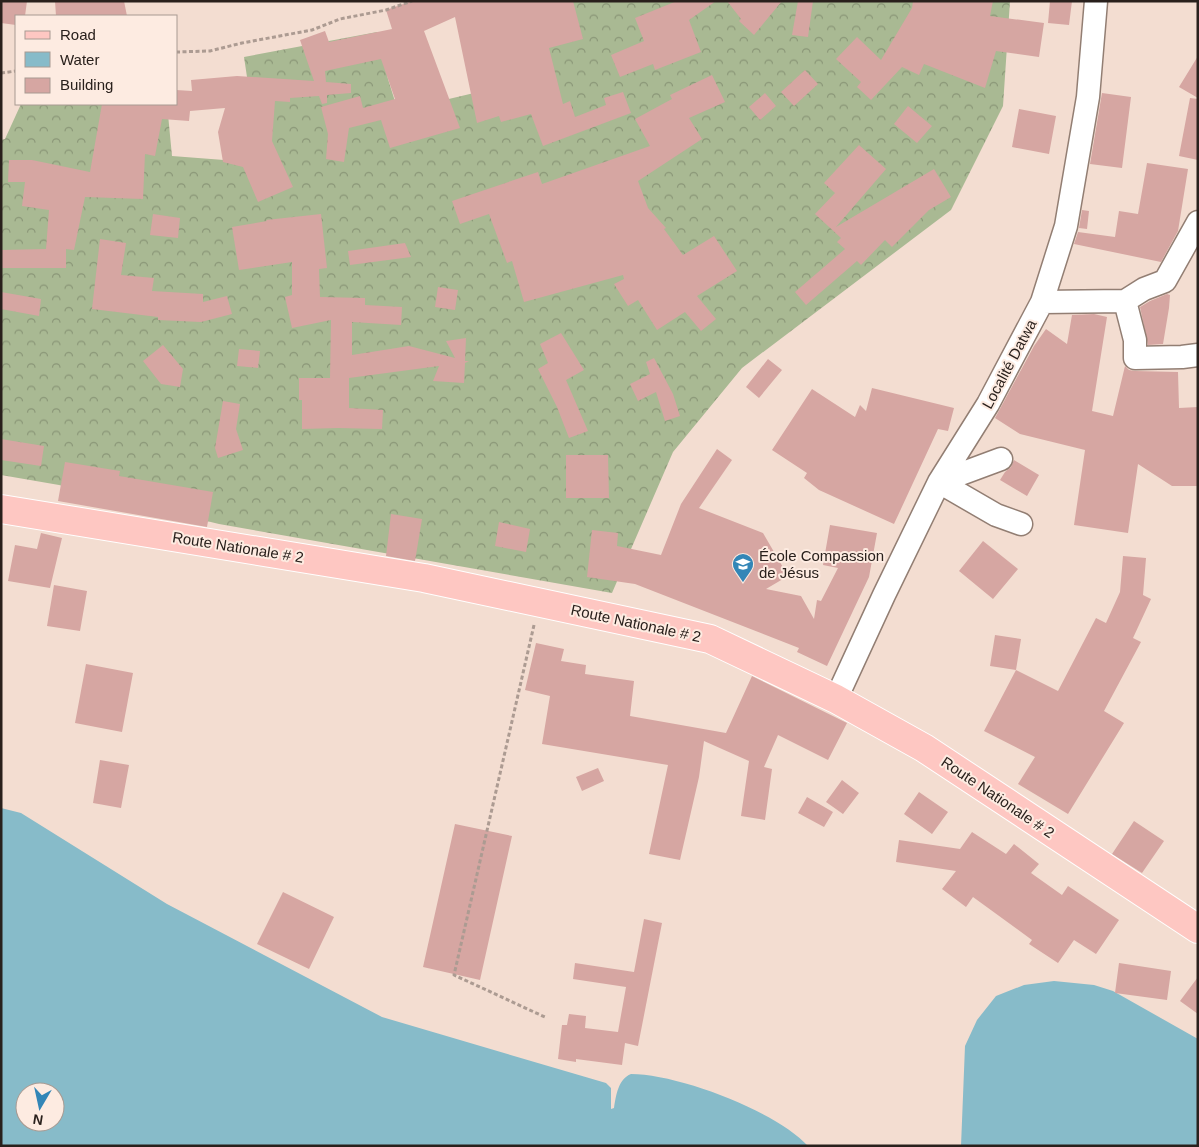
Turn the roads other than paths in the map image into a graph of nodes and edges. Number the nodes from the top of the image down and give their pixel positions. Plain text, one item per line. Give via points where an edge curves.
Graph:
1 (1096, 1) edge
2 (1198, 222) edge
3 (1126, 301) junction
4 (1042, 302) junction
5 (1198, 355) edge
6 (1001, 459) dead end
7 (939, 482) junction
8 (1, 509) edge
9 (1021, 524) dead end
10 (836, 699) junction
11 (1198, 929) edge

1 - 4 street, Localité Datwa via 1088,97 1066,226
2 - 3 street via 1165,281
3 - 4 street
3 - 5 street via 1135,340 1135,358
4 - 7 street, Localité Datwa via 988,404
6 - 7 street
7 - 9 street via 996,515
7 - 10 street, Localité Datwa
8 - 10 main road, Route Nationale # 2 via 424,578 710,639
10 - 11 main road, Route Nationale # 2 via 924,748

